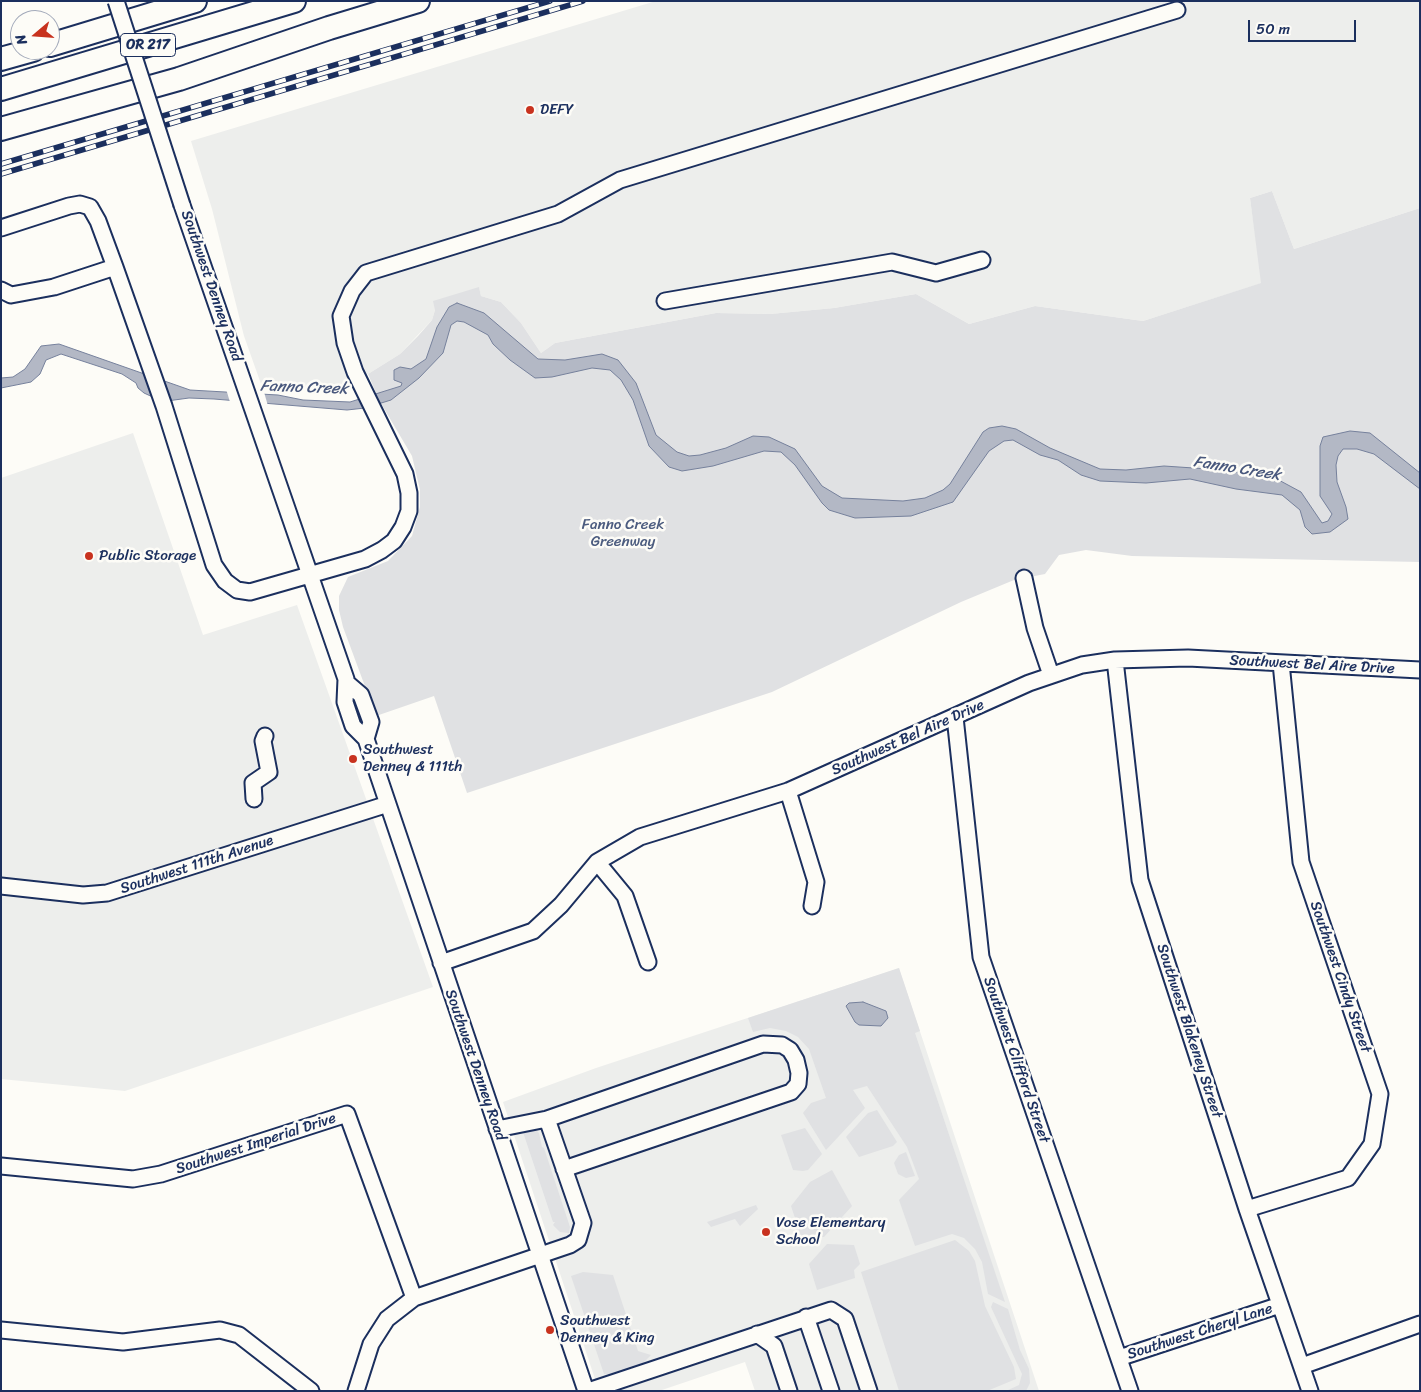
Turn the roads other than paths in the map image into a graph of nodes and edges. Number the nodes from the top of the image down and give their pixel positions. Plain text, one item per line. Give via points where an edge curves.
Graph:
1 (116, 1) edge
2 (195, 1) edge
3 (294, 1) edge
4 (418, 1) edge
5 (1177, 10) dead end
6 (60, 42) edge
7 (1, 89) edge
8 (145, 89) junction
9 (1, 129) edge
10 (1, 228) edge
11 (982, 260) dead end
12 (117, 272) junction
13 (1, 290) edge
14 (665, 300) dead end
15 (310, 575) junction
16 (1024, 578) dead end
17 (1115, 660) junction
18 (1281, 663) junction
19 (1420, 670) edge
20 (1051, 675) junction
21 (955, 717) junction
22 (265, 736) dead end
23 (788, 791) junction
24 (254, 799) dead end
25 (388, 804) junction
26 (597, 862) junction
27 (1, 886) edge
28 (812, 906) dead end
29 (648, 962) dead end
30 (441, 963) junction
31 (547, 1119) junction
32 (497, 1129) junction
33 (1, 1166) edge
34 (564, 1169) junction
35 (1247, 1209) junction
36 (540, 1256) junction
37 (414, 1298) junction
38 (1280, 1305) junction
39 (806, 1317) junction
40 (1420, 1324) edge
41 (1, 1330) edge
42 (756, 1334) junction
43 (1119, 1358) junction
44 (1302, 1366) junction
45 (311, 1391) edge
46 (356, 1391) edge
47 (587, 1391) edge
48 (789, 1391) edge
49 (831, 1391) edge
50 (869, 1391) edge
51 (1130, 1391) edge
52 (1310, 1391) edge

1 - 8 street, Southwest Denney Road, bridge
2 - 6 highway, OR 217
3 - 7 highway, OR 217
4 - 8 highway
5 - 15 street via 620,180 558,214 366,273 352,291 341,316 345,343 355,372 405,474 409,511 394,541 382,550 365,559
8 - 9 highway
8 - 15 street, Southwest Denney Road, bridge
10 - 12 street via 80,204 90,207
11 - 14 street via 936,273 892,262
12 - 13 street via 11,295
12 - 15 street via 164,406 207,545 224,581 237,590 250,592
15 - 25 street, Southwest Denney Road via 347,683 361,696 370,722 366,739
16 - 20 street via 1035,628
17 - 18 street, Southwest Bel Aire Drive via 1188,658
17 - 20 street, Southwest Bel Aire Drive via 1082,665
17 - 35 street, Southwest Blakeney Street via 1140,880
18 - 19 street, Southwest Bel Aire Drive
18 - 35 street, Southwest Cindy Street via 1301,862 1380,1094 1372,1144 1348,1178
20 - 21 street, Southwest Bel Aire Drive
21 - 23 street, Southwest Bel Aire Drive
21 - 43 street, Southwest Clifford Street via 981,957
22 - 24 street via 269,772 253,783
23 - 26 street, Southwest Bel Aire Drive via 640,837
23 - 28 street via 816,882
25 - 27 street, Southwest 111th Avenue via 107,893 81,894
25 - 30 street, Southwest Denney Road
26 - 29 street via 625,896
26 - 30 street, Southwest Bel Aire Drive via 561,905 533,931
30 - 32 street, Southwest Denney Road
31 - 32 street
31 - 34 street
31 - 34 street via 763,1044 782,1044 796,1060 798,1084 790,1092
32 - 36 street, Southwest Denney Road
33 - 37 street, Southwest Imperial Drive via 133,1179 161,1174 347,1114
34 - 36 street via 583,1223 582,1232 570,1245
35 - 38 street, Southwest Blakeney Street
36 - 37 street
36 - 47 street, Southwest Denney Road
37 - 46 street via 387,1319 371,1344
38 - 43 street, Southwest Cheryl Lane
38 - 44 street, Southwest Blakeney Street
39 - 42 street
39 - 49 street
39 - 50 street via 831,1310 845,1319
40 - 44 street
41 - 45 street via 123,1342 220,1330 239,1335
42 - 47 street
42 - 48 street via 774,1346
43 - 51 street, Southwest Clifford Street
44 - 52 street, Southwest Blakeney Street

